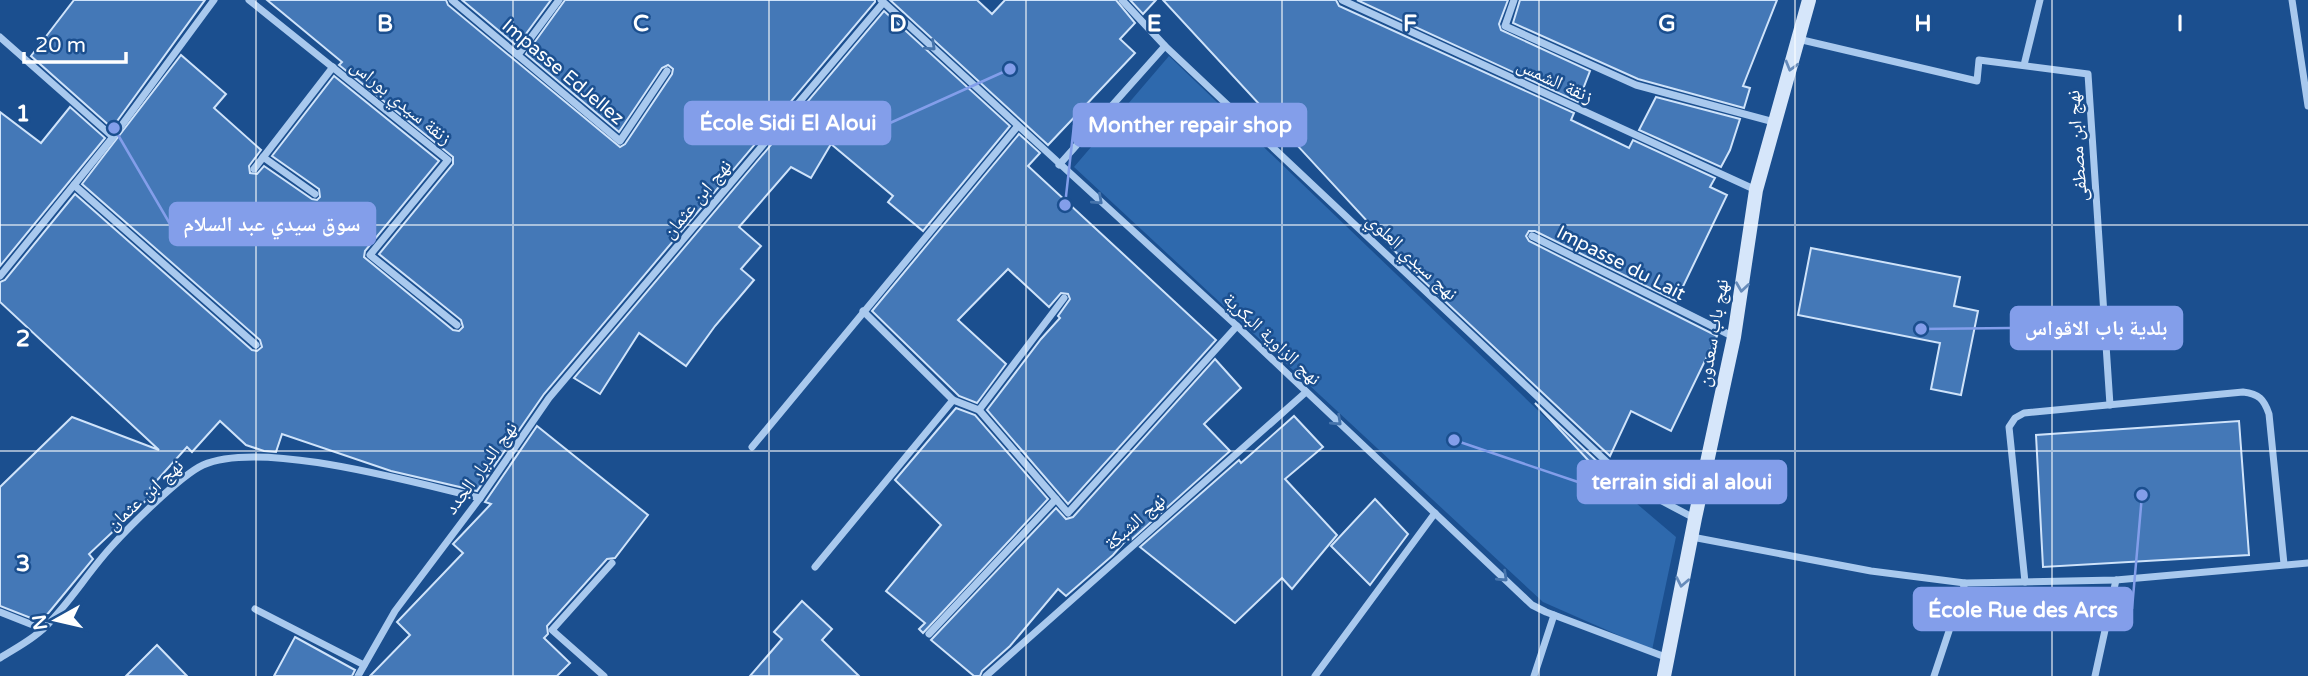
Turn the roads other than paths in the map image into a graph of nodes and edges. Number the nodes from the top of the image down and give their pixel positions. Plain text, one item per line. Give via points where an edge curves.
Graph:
1 (214, 0) edge
2 (249, 0) edge
3 (452, 0) edge
4 (559, 0) edge
5 (1122, 0) edge
6 (1342, 0) edge
7 (1514, 0) edge
8 (1809, 0) edge
9 (2040, 0) edge
10 (2292, 0) edge
11 (882, 1) edge
12 (1798, 39) junction
13 (1, 40) edge
14 (1166, 46) junction
15 (518, 55) junction
16 (2024, 65) junction
17 (333, 67) junction
18 (667, 71) dead end
19 (2308, 106) edge
20 (1774, 122) junction
21 (1017, 127) junction
22 (113, 137) junction
23 (263, 157) junction
24 (1059, 165) junction
25 (254, 169) dead end
26 (74, 185) junction
27 (1756, 190) junction
28 (315, 194) dead end
29 (1532, 236) dead end
30 (0, 276) edge
31 (643, 288) joint
32 (1064, 298) dead end
33 (863, 311) junction
34 (457, 325) dead end
35 (1237, 326) junction
36 (1734, 337) junction
37 (256, 345) dead end
38 (1306, 392) junction
39 (953, 400) junction
40 (2110, 405) junction
41 (979, 410) junction
42 (752, 447) dead end
43 (480, 498) junction
44 (1056, 499) junction
45 (1435, 513) junction
46 (1695, 518) junction
47 (1691, 537) junction
48 (612, 563) dead end
49 (2308, 563) edge
50 (2284, 564) junction
51 (815, 567) dead end
52 (2116, 580) junction
53 (2025, 582) junction
54 (1965, 583) junction
55 (255, 609) dead end
56 (0, 612) edge
57 (1554, 615) junction
58 (43, 629) junction
59 (929, 634) dead end
60 (0, 658) edge
61 (1668, 658) junction
62 (364, 665) junction
63 (358, 676) edge
64 (604, 676) edge
65 (986, 676) edge
66 (1315, 676) edge
67 (1534, 676) edge
68 (1664, 676) edge
69 (1934, 676) edge
70 (2095, 676) edge

1 - 22 street
2 - 17 street, زنقة سيدي بوراس
3 - 15 street, Impasse EdJellez
4 - 15 street
5 - 14 street, نهج سيدي العلوي
6 - 27 street, زنقة الشمس
7 - 20 street via 1505,26 1636,85
8 - 12 main road, نهج باب سعدون
9 - 16 street
10 - 19 street
11 -> 21 street, نهج الزاوية البكرية
11 - 31 street, نهج ابن عثمان
12 - 16 street, نهج ابن مصطفى via 1977,81 1979,60
12 -> 20 main road, نهج باب سعدون
13 - 22 street
14 - 24 street
14 - 46 street, نهج سيدي العلوي via 1609,464
15 - 18 street, Impasse EdJellez via 620,141
16 - 40 street, نهج ابن مصطفى via 2088,74
17 - 23 street
17 - 34 street, زنقة سيدي بوراس via 448,160 370,255
20 - 27 main road, نهج باب سعدون
21 - 24 street, نهج الزاوية البكرية
21 - 33 street
22 - 26 street
23 - 25 street
23 - 28 street
24 -> 35 street, نهج الزاوية البكرية
26 - 30 street
26 - 37 street
27 -> 36 main road, نهج باب سعدون
29 - 36 street, Impasse du Lait
31 - 43 street, نهج الديار الجدد via 550,398
32 - 41 street
33 - 39 street
33 - 42 street
35 - 38 street, نهج الزاوية البكرية
35 - 44 street via 1068,513
36 - 46 main road, نهج باب سعدون
38 -> 45 street, نهج الزاوية البكرية
38 - 65 street, نهج الشبكة
39 - 41 street
39 - 51 street
40 - 50 street via 2243,392 2265,401
40 - 53 street via 2024,413 2009,427
41 - 44 street
43 - 58 street, نهج ابن عثمان via 338,466 248,456 223,459 187,475 112,545
43 - 62 street, نهج الديار الجدد via 395,611
44 - 59 street
45 -> 57 street, نهج الزاوية البكرية via 1532,605
45 - 66 street
46 - 47 main road, نهج باب سعدون
47 - 54 street via 1871,571
47 -> 61 main road, نهج باب سعدون
48 - 64 street via 552,630
49 - 50 street
50 - 52 street
52 - 53 street
52 - 70 street
53 - 54 street
54 - 69 street
55 - 62 street
56 - 58 street
57 - 61 street, نهج الزاوية البكرية
57 - 67 street
58 - 60 street, نهج ابن عثمان
61 - 68 main road, نهج باب سعدون
62 - 63 street, نهج الديار الجدد

